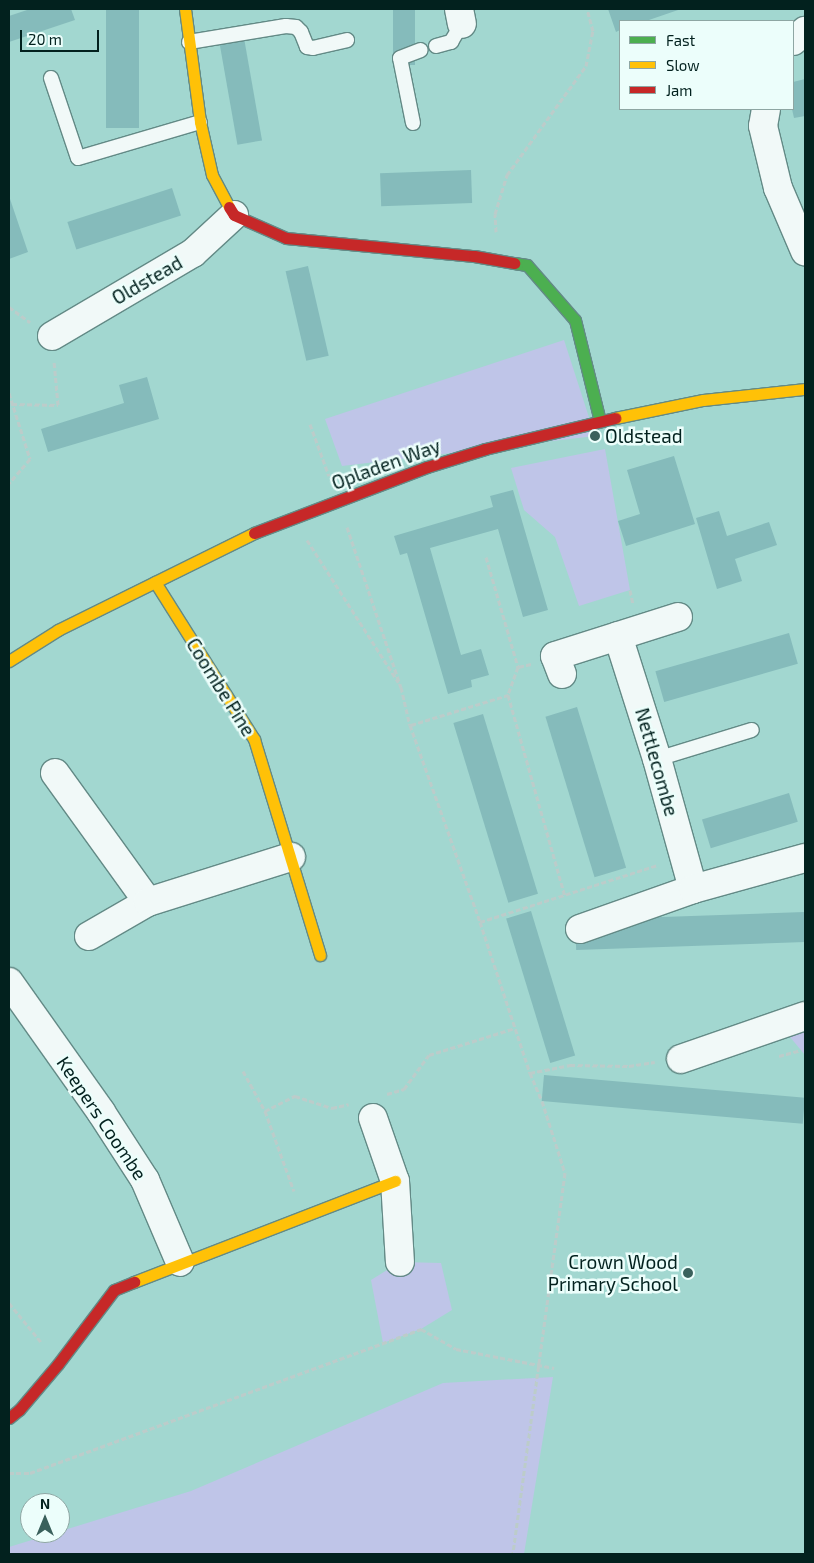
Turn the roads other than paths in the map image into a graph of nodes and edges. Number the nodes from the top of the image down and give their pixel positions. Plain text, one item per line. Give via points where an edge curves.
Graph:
1 (185, 9) edge
2 (460, 16) edge
3 (805, 31) edge
4 (346, 40) dead end
5 (794, 40) edge
6 (189, 42) junction
7 (436, 46) dead end
8 (422, 50) dead end
9 (51, 78) dead end
10 (766, 110) edge
11 (200, 122) junction
12 (413, 123) dead end
13 (234, 215) junction
14 (805, 251) edge
15 (52, 336) road end
16 (805, 389) edge
17 (600, 421) junction
18 (155, 582) junction
19 (678, 617) dead end
20 (618, 636) junction
21 (9, 661) edge
22 (559, 665) road end
23 (752, 730) dead end
24 (657, 758) junction
25 (55, 773) dead end
26 (291, 857) junction
27 (805, 858) edge
28 (693, 889) junction
29 (148, 902) junction
30 (580, 928) dead end
31 (90, 936) dead end
32 (320, 955) dead end
33 (9, 982) edge
34 (805, 1016) edge
35 (681, 1058) road end
36 (366, 1110) road end
37 (395, 1180) junction
38 (180, 1262) junction
39 (400, 1262) dead end
40 (9, 1418) edge

1 - 6 street
2 - 7 lane via 451,42
3 - 5 street
4 - 6 lane via 307,47 296,27 286,26
6 - 11 street
8 - 12 lane via 400,58
9 - 11 lane via 78,158
10 - 14 street via 764,126 778,188
11 - 13 street via 212,175
13 - 15 street, Oldstead via 193,253
13 - 17 street via 286,238 474,256 527,265 575,320
16 - 17 street, Opladen Way via 703,400
17 - 18 street, Opladen Way via 427,467 307,511 241,539
18 - 21 street, Opladen Way via 58,630
18 - 26 street, Coombe Pine via 254,739
19 - 20 street
20 - 22 street
20 - 24 street, Nettlecombe
23 - 24 lane
24 - 28 street, Nettlecombe
25 - 29 street
26 - 29 street
26 - 32 street, Coombe Pine
27 - 28 street
28 - 30 street
29 - 31 street
33 - 38 street, Keepers Coombe via 145,1180
34 - 35 street
36 - 37 street
37 - 38 street
37 - 39 street
38 - 40 street via 114,1290 58,1364 20,1410

